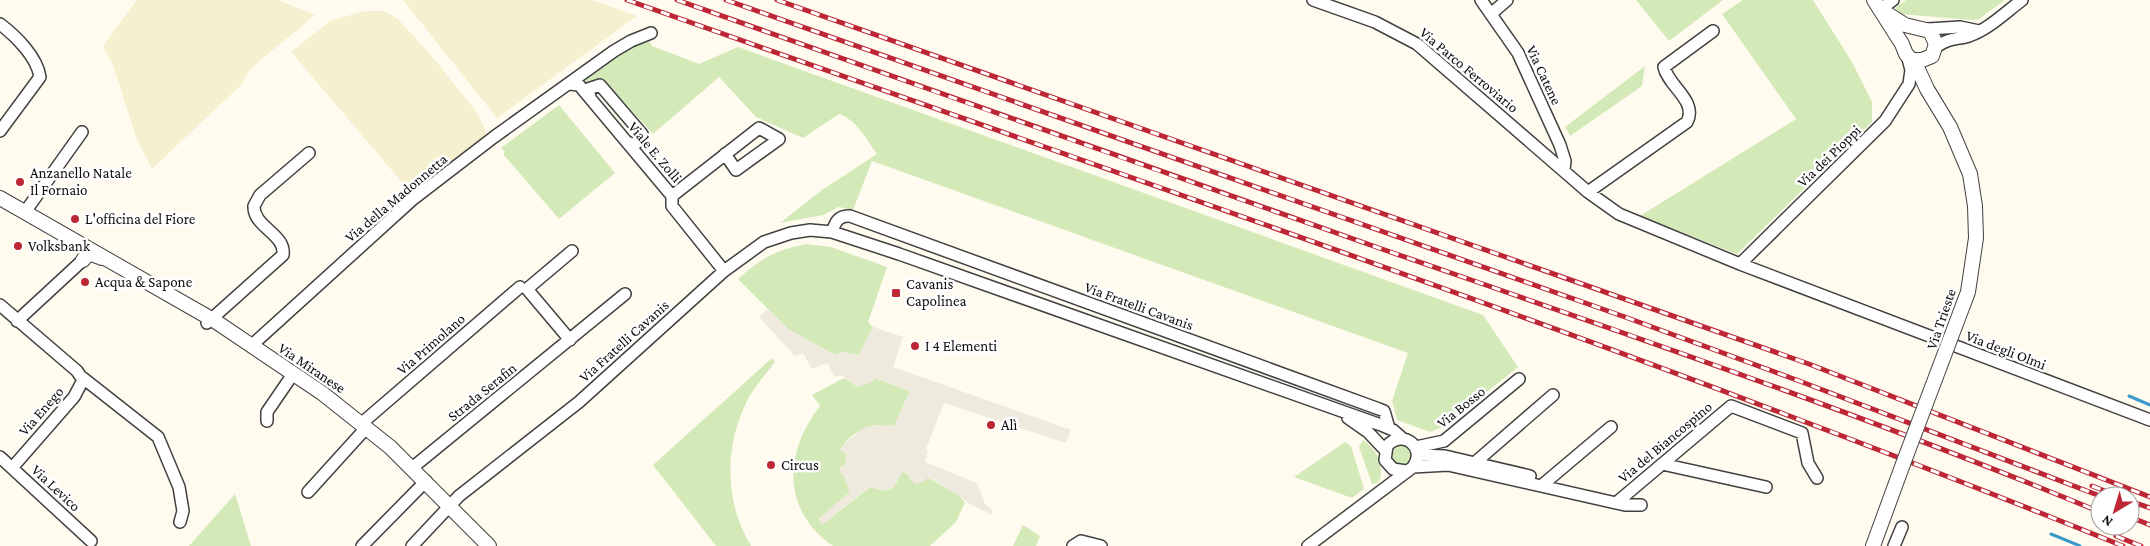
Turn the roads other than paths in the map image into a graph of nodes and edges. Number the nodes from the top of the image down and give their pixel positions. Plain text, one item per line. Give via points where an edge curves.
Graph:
1 (1312, 0) edge
2 (1481, 0) edge
3 (1507, 0) edge
4 (1893, 0) edge
5 (2022, 0) edge
6 (1877, 5) edge
7 (1492, 13) junction
8 (0, 24) edge
9 (1921, 28) junction
10 (1713, 31) dead end
11 (1979, 31) junction
12 (651, 34) dead end
13 (1907, 52) junction
14 (1933, 52) junction
15 (570, 84) junction
16 (1931, 92) junction
17 (590, 97) junction
18 (0, 131) edge
19 (82, 132) dead end
20 (627, 142) junction
21 (309, 154) dead end
22 (725, 154) dead end
23 (1564, 170) junction
24 (1588, 192) junction
25 (672, 196) junction
26 (0, 198) edge
27 (0, 205) edge
28 (22, 217) junction
29 (867, 223) junction
30 (832, 232) junction
31 (848, 237) junction
32 (63, 239) junction
33 (572, 251) dead end
34 (84, 257) junction
35 (1740, 264) junction
36 (123, 267) junction
37 (724, 271) junction
38 (520, 287) dead end
39 (625, 294) dead end
40 (0, 305) edge
41 (16, 321) junction
42 (209, 322) junction
43 (570, 340) junction
44 (250, 346) junction
45 (293, 374) junction
46 (80, 375) junction
47 (1519, 379) dead end
48 (1553, 395) dead end
49 (1334, 409) junction
50 (2150, 420) edge
51 (267, 421) dead end
52 (364, 425) junction
53 (1611, 427) dead end
54 (1389, 428) junction
55 (1402, 438) junction
56 (1385, 450) junction
57 (1417, 451) junction
58 (0, 457) edge
59 (1662, 464) junction
60 (1389, 466) junction
61 (1471, 466) junction
62 (12, 468) junction
63 (412, 468) junction
64 (1410, 469) junction
65 (1817, 478) dead end
66 (426, 481) junction
67 (1545, 483) junction
68 (1766, 487) dead end
69 (308, 492) dead end
70 (1378, 493) junction
71 (450, 506) junction
72 (180, 522) dead end
73 (1902, 527) dead end
74 (91, 541) dead end
75 (362, 546) edge
76 (412, 546) edge
77 (489, 546) edge
78 (1074, 546) edge
79 (1100, 546) edge
80 (1308, 546) edge
81 (1873, 546) edge
82 (1894, 546) edge

1 - 23 street, Via Parco Ferroviario via 1375,22 1417,44
2 - 7 street, Via Catene
3 - 7 street
4 - 6 street
5 - 11 street
6 - 9 street via 1905,25
6 - 13 street, Via Trieste
7 - 23 street, Via Catene via 1518,53 1560,145
8 - 18 street via 17,38 40,78
9 - 11 street via 1960,27
9 - 13 street via 1906,34
9 - 14 street, Via Trieste via 1933,34
10 - 24 street via 1664,67 1689,106 1687,122
11 - 14 street via 1953,38
12 - 15 street, Via della Madonnetta via 628,42
13 - 14 street via 1922,60
13 - 16 street, Via Trieste
13 - 35 street, Via dei Pioppi via 1911,70 1909,84 1885,121
14 - 16 street, Via Trieste via 1928,73
15 - 17 street, Viale E. Zolli via 579,85
15 - 44 street, Via della Madonnetta via 412,200
16 - 81 street, Via Trieste, bridge via 1970,174 1976,238 1968,292
17 - 20 street, Viale E. Zolli
17 - 20 street via 588,89 600,85 642,134 634,144
19 - 28 street
20 - 25 street, Viale E. Zolli
21 - 42 street via 260,195 254,206 255,216 282,246 283,255
22 - 25 street
23 - 24 street, Via Parco Ferroviario
24 - 35 street, Via Parco Ferroviario via 1619,214
25 - 37 street, Viale E. Zolli via 672,206
26 - 28 street, Via Miranese
27 - 28 street
28 - 32 street, Via Miranese
29 - 30 street, Via Fratelli Cavanis via 843,216 835,222
29 - 31 street via 854,225
29 - 54 street, Via Fratelli Cavanis via 1379,409 1384,411
30 - 31 street, Via Fratelli Cavanis
30 - 37 street, Via Fratelli Cavanis via 810,230 775,238 752,249
31 - 49 street, Via Fratelli Cavanis
32 - 34 street via 85,250
32 - 36 street, Via Miranese
33 - 43 street via 527,289
34 - 36 street via 92,253
34 - 41 street
34 - 42 street, Via Miranese via 143,284
35 - 50 street, Via degli Olmi
36 - 42 street, Via Miranese
37 - 71 street, Via Fratelli Cavanis via 586,396
38 - 52 street, Via Primolano
39 - 43 street, Strada Serafin
40 - 41 street
41 - 46 street
42 - 44 street, Via Miranese
43 - 63 street, Strada Serafin
44 - 45 street, Via Miranese
45 - 51 street, Via Miranese via 267,412
45 - 52 street, Via Miranese
46 - 62 street, Via Enego via 83,383 78,391
46 - 72 street via 150,429 161,442 179,487 184,512
47 - 57 street, Via Bosso via 1444,441
48 - 61 street
49 - 54 street, Via Fratelli Cavanis
49 - 56 street, Via Fratelli Cavanis via 1368,432
52 - 63 street, Via Miranese
52 - 69 street
53 - 67 street
54 - 55 street, Via Fratelli Cavanis
55 - 56 street via 1390,442
55 - 57 street via 1408,439
56 - 60 street
57 - 61 street via 1445,456
57 - 64 street
58 - 62 street, Via Levico
59 - 65 street, Via del Biancospino via 1730,406 1802,433 1808,463
59 - 67 street, Via del Biancospino via 1619,501
59 - 68 street
60 - 64 street via 1397,471
60 - 70 street via 1386,480
61 - 64 street
61 - 67 street
62 - 74 street, Via Levico
63 - 66 street, Via Miranese
64 - 70 street
66 - 71 street, Via Miranese
66 - 75 street
70 - 80 street
71 - 76 street, Via Fratelli Cavanis
71 - 77 street, Via Miranese
73 - 82 street
78 - 79 street via 1081,541

